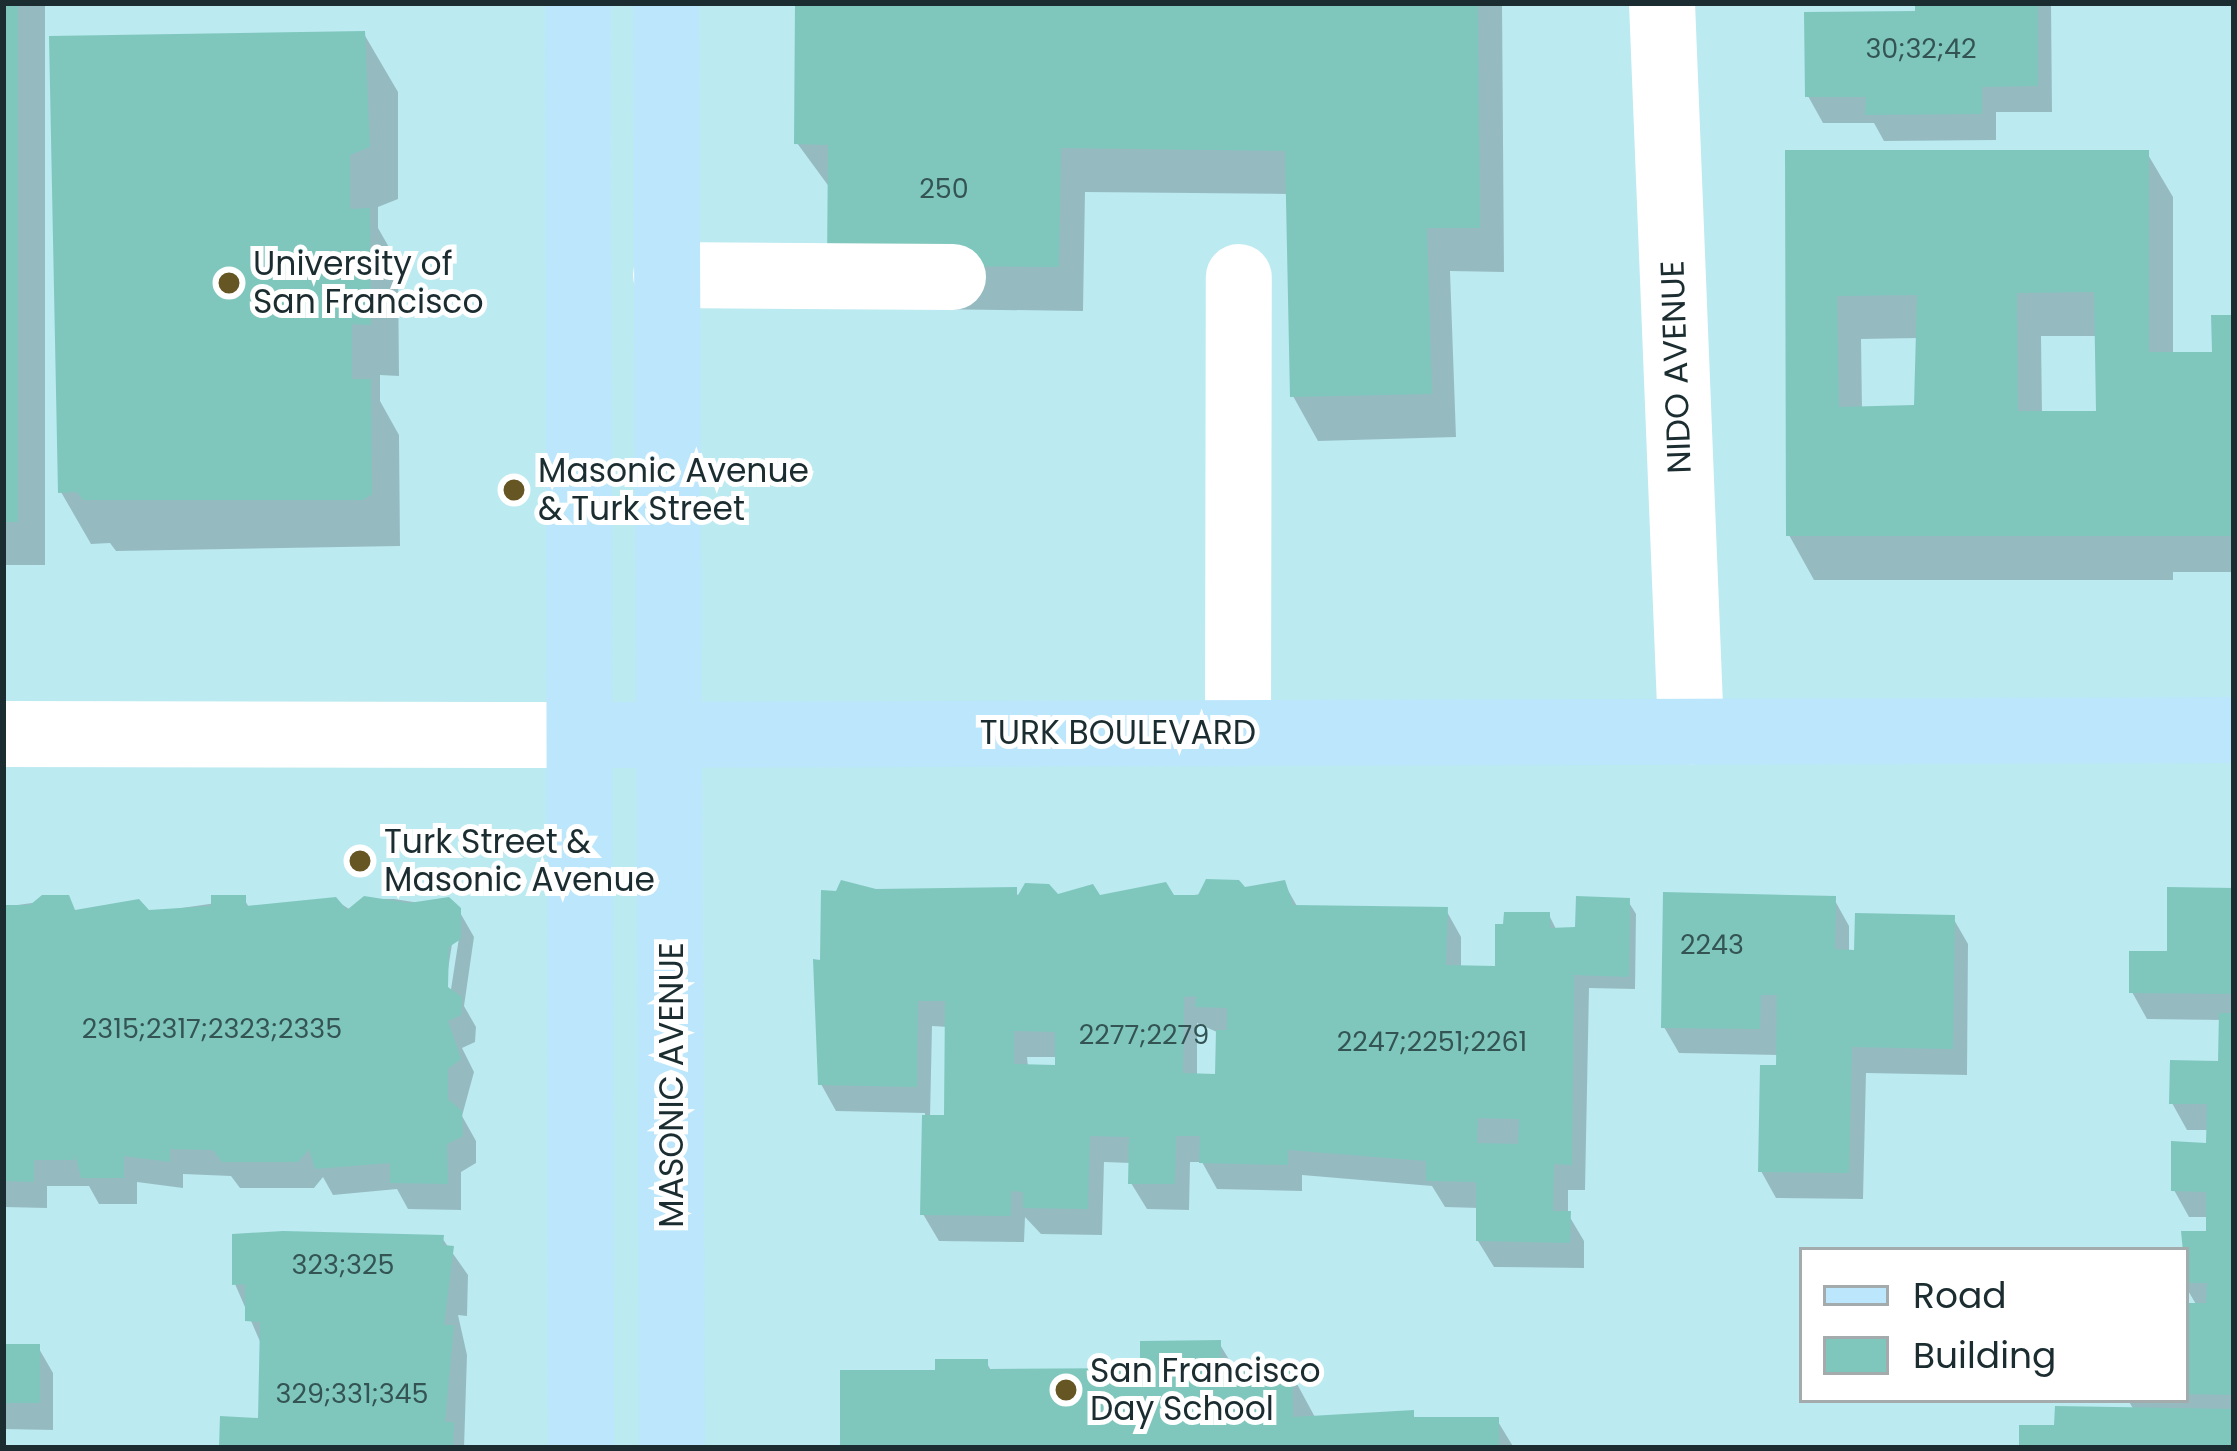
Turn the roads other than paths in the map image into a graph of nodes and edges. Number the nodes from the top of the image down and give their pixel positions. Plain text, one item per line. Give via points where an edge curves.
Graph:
1 (578, 3) edge
2 (666, 3) edge
3 (1662, 3) edge
4 (666, 275) junction
5 (953, 277) dead end
6 (1239, 277) dead end
7 (2234, 730) edge
8 (1691, 731) junction
9 (1238, 732) junction
10 (670, 733) junction
11 (3, 734) edge
12 (580, 735) junction
13 (581, 1448) edge
14 (672, 1448) edge

1 - 12 main road
2 - 4 main road, MASONIC AVENUE
3 - 8 street, NIDO AVENUE
4 - 5 street
4 - 10 main road, MASONIC AVENUE
6 - 9 street
7 - 8 main road, TURK BOULEVARD
8 - 9 main road, TURK BOULEVARD
9 - 10 main road, TURK BOULEVARD
10 - 12 main road, TURK BOULEVARD
10 - 14 main road, MASONIC AVENUE
11 - 12 street, TURK BOULEVARD
12 - 13 main road

